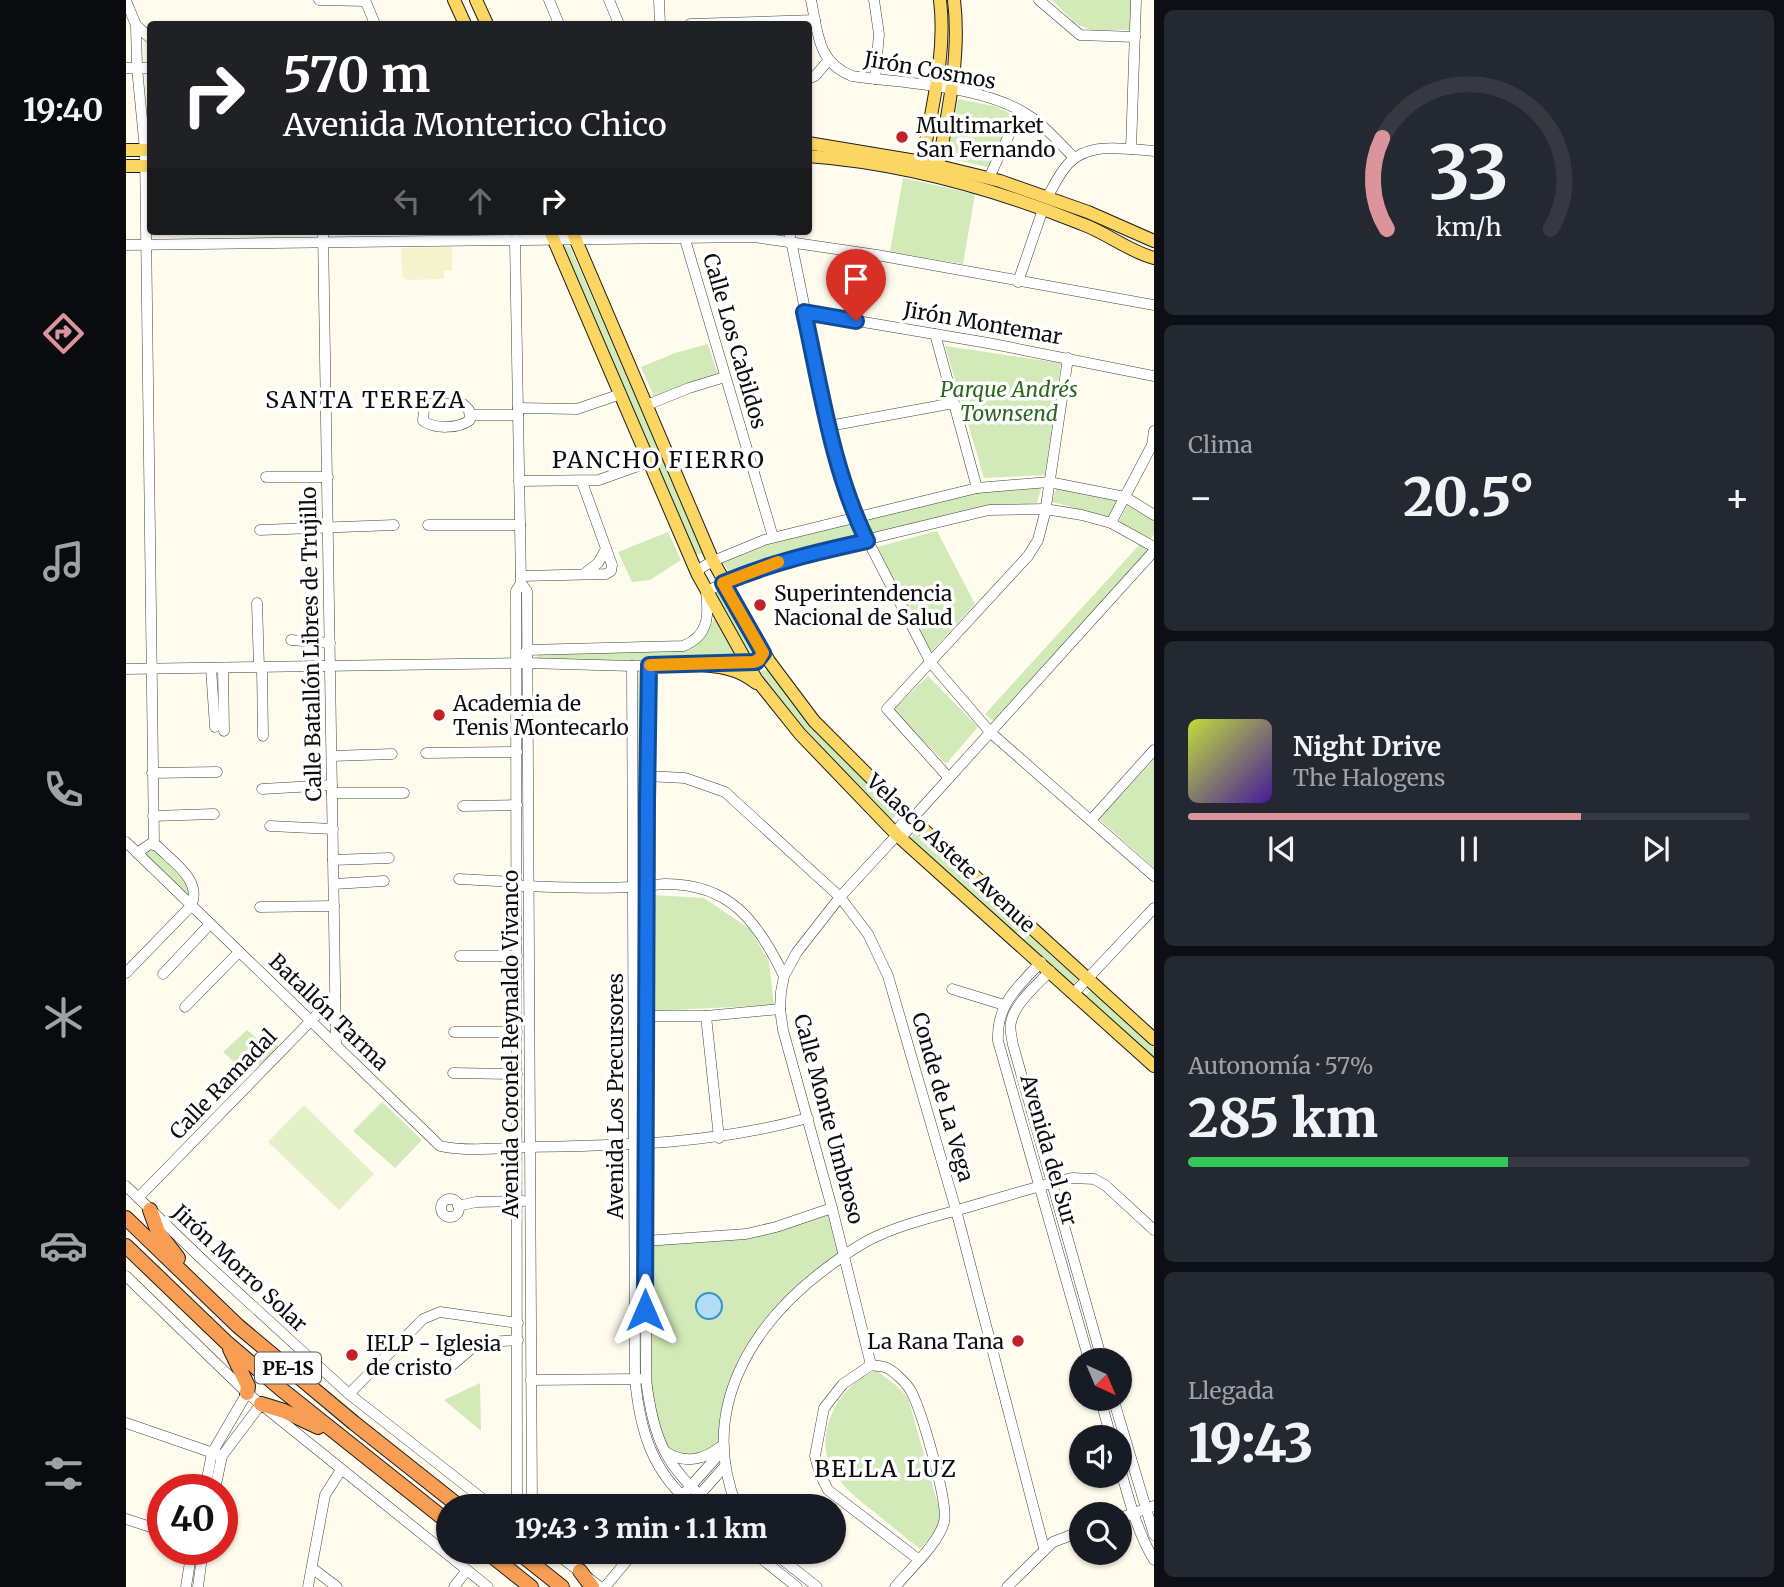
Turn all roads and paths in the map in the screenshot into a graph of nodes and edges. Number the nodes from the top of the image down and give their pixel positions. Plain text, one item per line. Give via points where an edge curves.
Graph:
1 (319, 0) edge
2 (341, 0) edge
3 (365, 0) edge
4 (454, 0) edge
5 (549, 0) edge
6 (609, 0) edge
7 (659, 0) edge
8 (811, 0) edge
9 (874, 0) edge
10 (940, 0) edge
11 (954, 0) edge
12 (1039, 0) edge
13 (1136, 0) edge
14 (126, 1) edge
15 (477, 3) edge
16 (463, 19) edge
17 (815, 20) junction
18 (374, 21) edge
19 (485, 21) edge
20 (558, 21) edge
21 (618, 21) edge
22 (660, 21) edge
23 (784, 21) edge
24 (136, 25) junction
25 (147, 35) edge
26 (1135, 37) junction
27 (828, 61) junction
28 (126, 68) edge
29 (137, 68) junction
30 (147, 68) edge
31 (812, 77) edge
32 (875, 79) junction
33 (936, 88) junction
34 (950, 89) junction
35 (1020, 111) junction
36 (147, 143) edge
37 (812, 144) edge
38 (1131, 149) junction
39 (126, 150) edge
40 (147, 150) edge
41 (1154, 151) edge
42 (812, 156) edge
43 (1074, 158) junction
44 (126, 166) edge
45 (147, 166) edge
46 (921, 167) junction
47 (938, 171) junction
48 (989, 178) junction
49 (1045, 204) junction
50 (147, 206) edge
51 (552, 235) edge
52 (573, 235) edge
53 (684, 236) junction
54 (789, 236) edge
55 (323, 237) edge
56 (516, 240) junction
57 (1154, 241) edge
58 (126, 245) edge
59 (146, 245) junction
60 (1154, 258) edge
61 (1018, 282) junction
62 (1154, 305) edge
63 (804, 312) junction
64 (934, 334) junction
65 (1068, 358) junction
66 (1154, 376) edge
67 (725, 377) junction
68 (621, 394) junction
69 (954, 403) junction
70 (647, 405) junction
71 (518, 412) junction
72 (471, 415) junction
73 (829, 426) junction
74 (1154, 431) edge
75 (649, 462) junction
76 (266, 477) dead end
77 (328, 477) junction
78 (519, 481) junction
79 (582, 482) junction
80 (1049, 482) junction
81 (977, 488) junction
82 (1125, 497) junction
83 (1045, 509) junction
84 (855, 516) junction
85 (1154, 516) edge
86 (1111, 523) junction
87 (520, 524) junction
88 (394, 525) dead end
89 (428, 525) dead end
90 (329, 528) junction
91 (260, 530) dead end
92 (773, 537) junction
93 (867, 541) junction
94 (606, 549) junction
95 (1154, 549) edge
96 (712, 561) junction
97 (697, 573) junction
98 (582, 575) junction
99 (521, 580) junction
100 (723, 583) junction
101 (706, 591) junction
102 (257, 603) dead end
103 (291, 640) dead end
104 (330, 643) junction
105 (527, 650) junction
106 (763, 653) junction
107 (746, 662) junction
108 (522, 663) junction
109 (930, 663) junction
110 (691, 664) junction
111 (649, 665) junction
112 (331, 666) junction
113 (632, 666) junction
114 (211, 668) junction
115 (223, 668) junction
116 (260, 668) junction
117 (126, 669) edge
118 (150, 669) junction
119 (765, 690) junction
120 (992, 733) junction
121 (263, 736) dead end
122 (1154, 750) edge
123 (517, 752) junction
124 (426, 753) dead end
125 (392, 754) dead end
126 (332, 756) junction
127 (217, 772) dead end
128 (152, 773) junction
129 (647, 776) junction
130 (949, 778) junction
131 (262, 789) dead end
132 (332, 789) junction
133 (404, 793) dead end
134 (517, 804) junction
135 (463, 806) dead end
136 (214, 814) dead end
137 (153, 816) junction
138 (912, 819) junction
139 (1092, 819) junction
140 (270, 826) dead end
141 (332, 829) junction
142 (897, 835) junction
143 (126, 842) edge
144 (154, 844) junction
145 (137, 853) junction
146 (389, 858) dead end
147 (333, 860) junction
148 (1154, 876) edge
149 (458, 878) dead end
150 (384, 881) dead end
151 (334, 884) junction
152 (517, 884) junction
153 (528, 886) junction
154 (647, 886) junction
155 (632, 887) junction
156 (840, 897) junction
157 (191, 906) junction
158 (334, 906) junction
159 (260, 907) dead end
160 (1154, 908) edge
161 (210, 924) junction
162 (1029, 925) junction
163 (1016, 939) junction
164 (239, 952) junction
165 (460, 956) dead end
166 (517, 956) junction
167 (791, 963) junction
168 (778, 964) junction
169 (1045, 967) junction
170 (126, 973) edge
171 (163, 974) dead end
172 (784, 976) junction
173 (1087, 979) junction
174 (952, 989) dead end
175 (1074, 993) junction
176 (335, 996) junction
177 (1004, 1005) junction
178 (185, 1007) dead end
179 (780, 1009) junction
180 (517, 1014) junction
181 (529, 1015) junction
182 (647, 1016) junction
183 (706, 1016) junction
184 (311, 1020) junction
185 (454, 1032) dead end
186 (517, 1032) junction
187 (1154, 1039) edge
188 (335, 1045) junction
189 (1154, 1066) edge
190 (453, 1073) dead end
191 (517, 1074) junction
192 (808, 1118) junction
193 (719, 1138) junction
194 (635, 1145) junction
195 (646, 1145) junction
196 (517, 1147) junction
197 (530, 1147) junction
198 (1051, 1183) junction
199 (126, 1186) edge
200 (1039, 1186) junction
201 (138, 1198) junction
202 (517, 1201) junction
203 (530, 1201) junction
204 (458, 1206) dead end
205 (832, 1208) junction
206 (150, 1210) junction
207 (956, 1210) junction
208 (126, 1218) edge
209 (1153, 1226) edge
210 (645, 1241) junction
211 (126, 1246) edge
212 (844, 1255) junction
213 (126, 1276) edge
214 (219, 1308) junction
215 (518, 1323) junction
216 (518, 1340) junction
217 (226, 1342) junction
218 (1086, 1348) edge
219 (1099, 1348) edge
220 (871, 1365) junction
221 (450, 1367) dead end
222 (635, 1379) junction
223 (646, 1379) junction
224 (531, 1380) junction
225 (247, 1393) junction
226 (349, 1394) junction
227 (261, 1404) junction
228 (1117, 1411) edge
229 (126, 1423) edge
230 (340, 1437) junction
231 (723, 1448) junction
232 (663, 1450) junction
233 (217, 1454) junction
234 (725, 1466) junction
235 (341, 1470) junction
236 (210, 1474) edge
237 (216, 1474) edge
238 (689, 1486) junction
239 (1126, 1488) edge
240 (444, 1494) edge
241 (477, 1494) edge
242 (518, 1494) edge
243 (532, 1494) edge
244 (680, 1494) edge
245 (682, 1494) edge
246 (698, 1494) edge
247 (700, 1494) edge
248 (732, 1494) edge
249 (1149, 1507) edge
250 (436, 1513) edge
251 (1133, 1514) junction
252 (126, 1518) edge
253 (147, 1525) edge
254 (1069, 1535) edge
255 (1154, 1535) edge
256 (1044, 1548) junction
257 (918, 1559) junction
258 (1154, 1560) edge
259 (500, 1564) edge
260 (533, 1564) edge
261 (570, 1564) edge
262 (623, 1564) edge
263 (768, 1564) edge
264 (786, 1564) edge
265 (189, 1565) edge
266 (201, 1565) edge
267 (312, 1568) junction
268 (467, 1570) junction
269 (580, 1571) junction
270 (524, 1584) edge
271 (809, 1585) edge
272 (186, 1587) edge
273 (198, 1587) edge
274 (308, 1587) edge
275 (337, 1587) edge
276 (454, 1587) edge
277 (488, 1587) edge
278 (562, 1587) edge
279 (592, 1587) edge
280 (603, 1587) edge
281 (797, 1587) edge
282 (895, 1587) edge
283 (1007, 1587) edge

1 - 2 street
2 - 3 street
3 - 18 street
4 - 16 main road
5 - 20 street
6 - 21 street
7 - 22 street
8 - 17 street
9 - 32 street via 879,33
10 - 33 main road via 943,30
11 - 34 main road via 956,47
12 - 26 street via 1080,34
13 - 26 street
14 - 24 street
15 - 16 main road
15 - 19 main road
17 - 23 street
17 - 27 street
24 - 25 street
24 - 29 street
26 - 38 street
27 - 31 street
27 - 32 street, Jirón Cosmos via 852,76
28 - 29 street
29 - 30 street
29 - 36 street
32 - 33 street, Jirón Cosmos
33 - 34 street, Jirón Cosmos
33 - 46 main road
34 - 35 street, Jirón Cosmos
34 - 47 main road
35 - 43 street, Jirón Cosmos via 1038,122
35 - 48 street
37 - 46 main road
38 - 41 street
38 - 43 street via 1098,149
39 - 40 main road
42 - 46 main road
43 - 49 street
44 - 45 main road
46 - 47 main road
47 - 48 main road
47 - 49 main road via 987,190
48 - 49 main road
49 - 57 main road via 1088,212
49 - 60 main road
49 - 61 street
50 - 59 street
51 - 52 street
51 - 56 street
51 - 68 main road, Velasco Astete Avenue
52 - 53 street
52 - 70 main road, Velasco Astete Avenue
53 - 54 street
53 - 67 street, Calle Los Cabildos
54 - 61 street
54 - 63 street
55 - 56 street
55 - 59 street
55 - 77 street, Calle Batallón Libres de Trujillo
56 - 71 street, Avenida Coronel Reynaldo Vivanco
58 - 59 street
59 - 118 street
61 - 62 street
63 - 64 street, Jirón Montemar
63 - 73 street
64 - 65 street, Jirón Montemar
64 - 69 street
65 - 66 street, Jirón Montemar
65 - 80 street
67 - 70 street
67 - 92 street, Calle Los Cabildos
68 - 71 street via 577,409
68 - 75 main road, Velasco Astete Avenue
69 - 73 street
69 - 81 street
70 - 96 main road, Velasco Astete Avenue
71 - 72 street
71 - 78 street, Avenida Coronel Reynaldo Vivanco
72 - 72 street via 463,404 428,404 423,421 431,426 462,426
73 - 84 street
74 - 82 street
75 - 79 street via 615,476
75 - 97 main road, Velasco Astete Avenue
76 - 77 street
77 - 90 street, Calle Batallón Libres de Trujillo
78 - 79 street
78 - 87 street, Avenida Coronel Reynaldo Vivanco
79 - 94 street
80 - 81 street
80 - 82 street
80 - 83 street
81 - 84 street
82 - 85 street
82 - 86 street
83 - 86 street
83 - 93 street via 989,510
83 - 109 street via 1038,540 1028,556
84 - 92 street
84 - 93 street
86 - 95 street
87 - 89 street
87 - 99 street, Avenida Coronel Reynaldo Vivanco
88 - 90 street
90 - 91 street
90 - 104 street, Calle Batallón Libres de Trujillo
92 - 96 street
93 - 100 street via 781,561
93 - 109 street
94 - 98 street via 598,563
94 - 98 street via 611,571
95 - 120 street, Calle Monte Umbroso
96 - 97 street
96 - 100 main road, Velasco Astete Avenue
97 - 101 main road, Velasco Astete Avenue
98 - 99 street
99 - 105 street, Avenida Coronel Reynaldo Vivanco via 527,591
99 - 108 street, Avenida Coronel Reynaldo Vivanco via 516,591
100 - 101 street
100 - 106 main road, Velasco Astete Avenue
101 - 105 street via 706,626 683,646
101 - 107 main road, Velasco Astete Avenue
102 - 116 street
103 - 104 street
104 - 112 street, Calle Batallón Libres de Trujillo
105 - 108 street
106 - 107 street via 756,662
106 - 138 main road, Velasco Astete Avenue via 814,721
107 - 110 street
107 - 119 main road, Velasco Astete Avenue
108 - 112 street
108 - 113 street
108 - 123 street, Avenida Coronel Reynaldo Vivanco
108 - 153 street, Avenida Coronel Reynaldo Vivanco
109 - 120 street
109 - 130 street via 887,709
110 - 111 street
110 - 119 main road via 737,671
111 - 113 street
111 - 129 street, Avenida Los Precursores
112 - 116 street
112 - 126 street, Calle Batallón Libres de Trujillo
113 - 155 street, Avenida Los Precursores
114 - 115 street
114 - 115 street via 219,729
114 - 118 street
115 - 116 street
116 - 121 street
117 - 118 street
118 - 128 street
119 - 142 main road, Velasco Astete Avenue via 800,734
120 - 130 street, Calle Monte Umbroso
120 - 139 street
122 - 139 street
123 - 124 street
123 - 134 street, Avenida Coronel Reynaldo Vivanco
125 - 126 street
126 - 132 street, Calle Batallón Libres de Trujillo
127 - 128 street
128 - 137 street
129 - 154 street, Avenida Los Precursores
129 - 156 street, Conde de La Vega via 685,778 725,792
130 - 138 street, Calle Monte Umbroso
131 - 132 street
132 - 133 street
132 - 141 street, Calle Batallón Libres de Trujillo
134 - 135 street
134 - 152 street, Avenida Coronel Reynaldo Vivanco
136 - 137 street
137 - 144 street
138 - 142 street, Calle Monte Umbroso via 897,829
138 - 162 main road, Velasco Astete Avenue
139 - 148 street
140 - 141 street
141 - 147 street, Calle Batallón Libres de Trujillo
142 - 156 street, Calle Monte Umbroso
142 - 163 main road, Velasco Astete Avenue
143 - 145 street, Batallón Tarma
144 - 145 street
144 - 157 street via 192,881
145 - 157 street, Batallón Tarma
146 - 147 street
147 - 151 street, Calle Batallón Libres de Trujillo
149 - 152 street
150 - 151 street
151 - 158 street, Calle Batallón Libres de Trujillo
152 - 153 street
152 - 166 street, Avenida Coronel Reynaldo Vivanco
153 - 155 street
153 - 181 street, Avenida Coronel Reynaldo Vivanco
154 - 155 street
154 - 168 street via 682,885 717,894 737,906 758,928
154 - 182 street, Avenida Los Precursores
155 - 194 street, Avenida Los Precursores
156 - 167 street, Calle Monte Umbroso
156 - 207 street, Conde de La Vega via 868,934 888,976
157 - 161 street, Batallón Tarma
157 - 170 street
158 - 159 street
158 - 176 street, Calle Batallón Libres de Trujillo
160 - 173 street
161 - 164 street, Batallón Tarma
161 - 171 street
162 - 163 main road
162 - 173 main road, Velasco Astete Avenue
163 - 169 main road, Velasco Astete Avenue
164 - 178 street
164 - 184 street, Batallón Tarma
165 - 166 street
166 - 180 street, Avenida Coronel Reynaldo Vivanco
167 - 168 street
167 - 172 street, Calle Monte Umbroso
168 - 172 street
169 - 175 main road, Velasco Astete Avenue
169 - 177 street
169 - 198 street, Avenida del Sur via 1010,1022
172 - 179 street, Calle Monte Umbroso
173 - 175 street
173 - 187 main road, Velasco Astete Avenue
174 - 177 street
175 - 189 main road, Velasco Astete Avenue
176 - 184 street, Calle Ramadal
176 - 188 street, Calle Batallón Libres de Trujillo
177 - 200 street, Avenida del Sur via 998,1041
179 - 183 street
179 - 192 street, Calle Monte Umbroso
180 - 181 street
180 - 186 street, Avenida Coronel Reynaldo Vivanco
181 - 197 street, Avenida Coronel Reynaldo Vivanco
182 - 183 street
182 - 195 street, Avenida Los Precursores
183 - 193 street
184 - 188 street, Batallón Tarma
184 - 201 street, Calle Ramadal
185 - 186 street
186 - 191 street, Avenida Coronel Reynaldo Vivanco
188 - 196 street, Batallón Tarma via 440,1146
190 - 191 street
191 - 196 street, Avenida Coronel Reynaldo Vivanco
192 - 193 street
192 - 205 street, Calle Monte Umbroso
193 - 195 street
194 - 195 street
194 - 197 street, Batallón Tarma
194 - 222 street, Avenida Los Precursores
195 - 210 street, Avenida Los Precursores
196 - 197 street, Batallón Tarma
196 - 202 street, Avenida Coronel Reynaldo Vivanco
197 - 203 street, Avenida Coronel Reynaldo Vivanco
198 - 200 street
198 - 209 street via 1094,1179
198 - 219 street, Avenida del Sur
199 - 201 street, Jirón Morro Solar
200 - 207 street
200 - 218 street, Avenida del Sur
201 - 206 street, Jirón Morro Solar
202 - 203 street
202 - 204 street
202 - 215 street, Avenida Coronel Reynaldo Vivanco
203 - 224 street, Avenida Coronel Reynaldo Vivanco
205 - 210 street via 746,1234
205 - 212 street, Calle Monte Umbroso
206 - 214 highway via 163,1238
206 - 226 street, Jirón Morro Solar
207 - 212 street via 880,1234
207 - 256 street, Conde de La Vega
208 - 214 highway, PE-1S
210 - 223 street, Avenida Los Precursores
211 - 217 highway, PE-1S
212 - 220 street, Calle Monte Umbroso
212 - 231 street via 779,1308 746,1354 732,1390
213 - 225 street
214 - 240 highway, PE-1S
215 - 216 street, Avenida Coronel Reynaldo Vivanco
215 - 226 street via 431,1314
216 - 221 street via 478,1343
216 - 242 street, Avenida Coronel Reynaldo Vivanco
217 - 225 highway
217 - 230 highway, PE-1S
220 - 257 street via 888,1368 910,1389 944,1499 944,1523
220 - 257 street via 843,1384 824,1408 815,1457 828,1490
222 - 223 street
222 - 224 street
222 - 244 street, Avenida Los Precursores via 645,1439
223 - 232 street, Avenida Los Precursores
224 - 243 street, Avenida Coronel Reynaldo Vivanco
225 - 227 street
225 - 233 street
226 - 241 street, Jirón Morro Solar
227 - 230 highway
227 - 233 street
227 - 235 street
228 - 249 street
229 - 233 street
230 - 250 highway, PE-1S
231 - 232 street via 686,1460
231 - 234 street
231 - 238 street
232 - 238 street, Avenida Los Precursores
233 - 236 street
233 - 237 street
234 - 247 street
234 - 248 street
235 - 267 street via 325,1495
235 - 268 street
238 - 245 street
238 - 246 street, Avenida Los Precursores
239 - 251 street
249 - 251 street
249 - 255 street
251 - 258 street
252 - 253 street
254 - 256 street
256 - 283 street
257 - 282 street
259 - 270 highway
260 - 278 highway
261 - 269 street
262 - 280 street
263 - 281 street
264 - 271 street
265 - 272 street
266 - 273 street
267 - 274 street
267 - 275 street
268 - 276 street
268 - 277 street
269 - 279 highway
269 - 280 street

